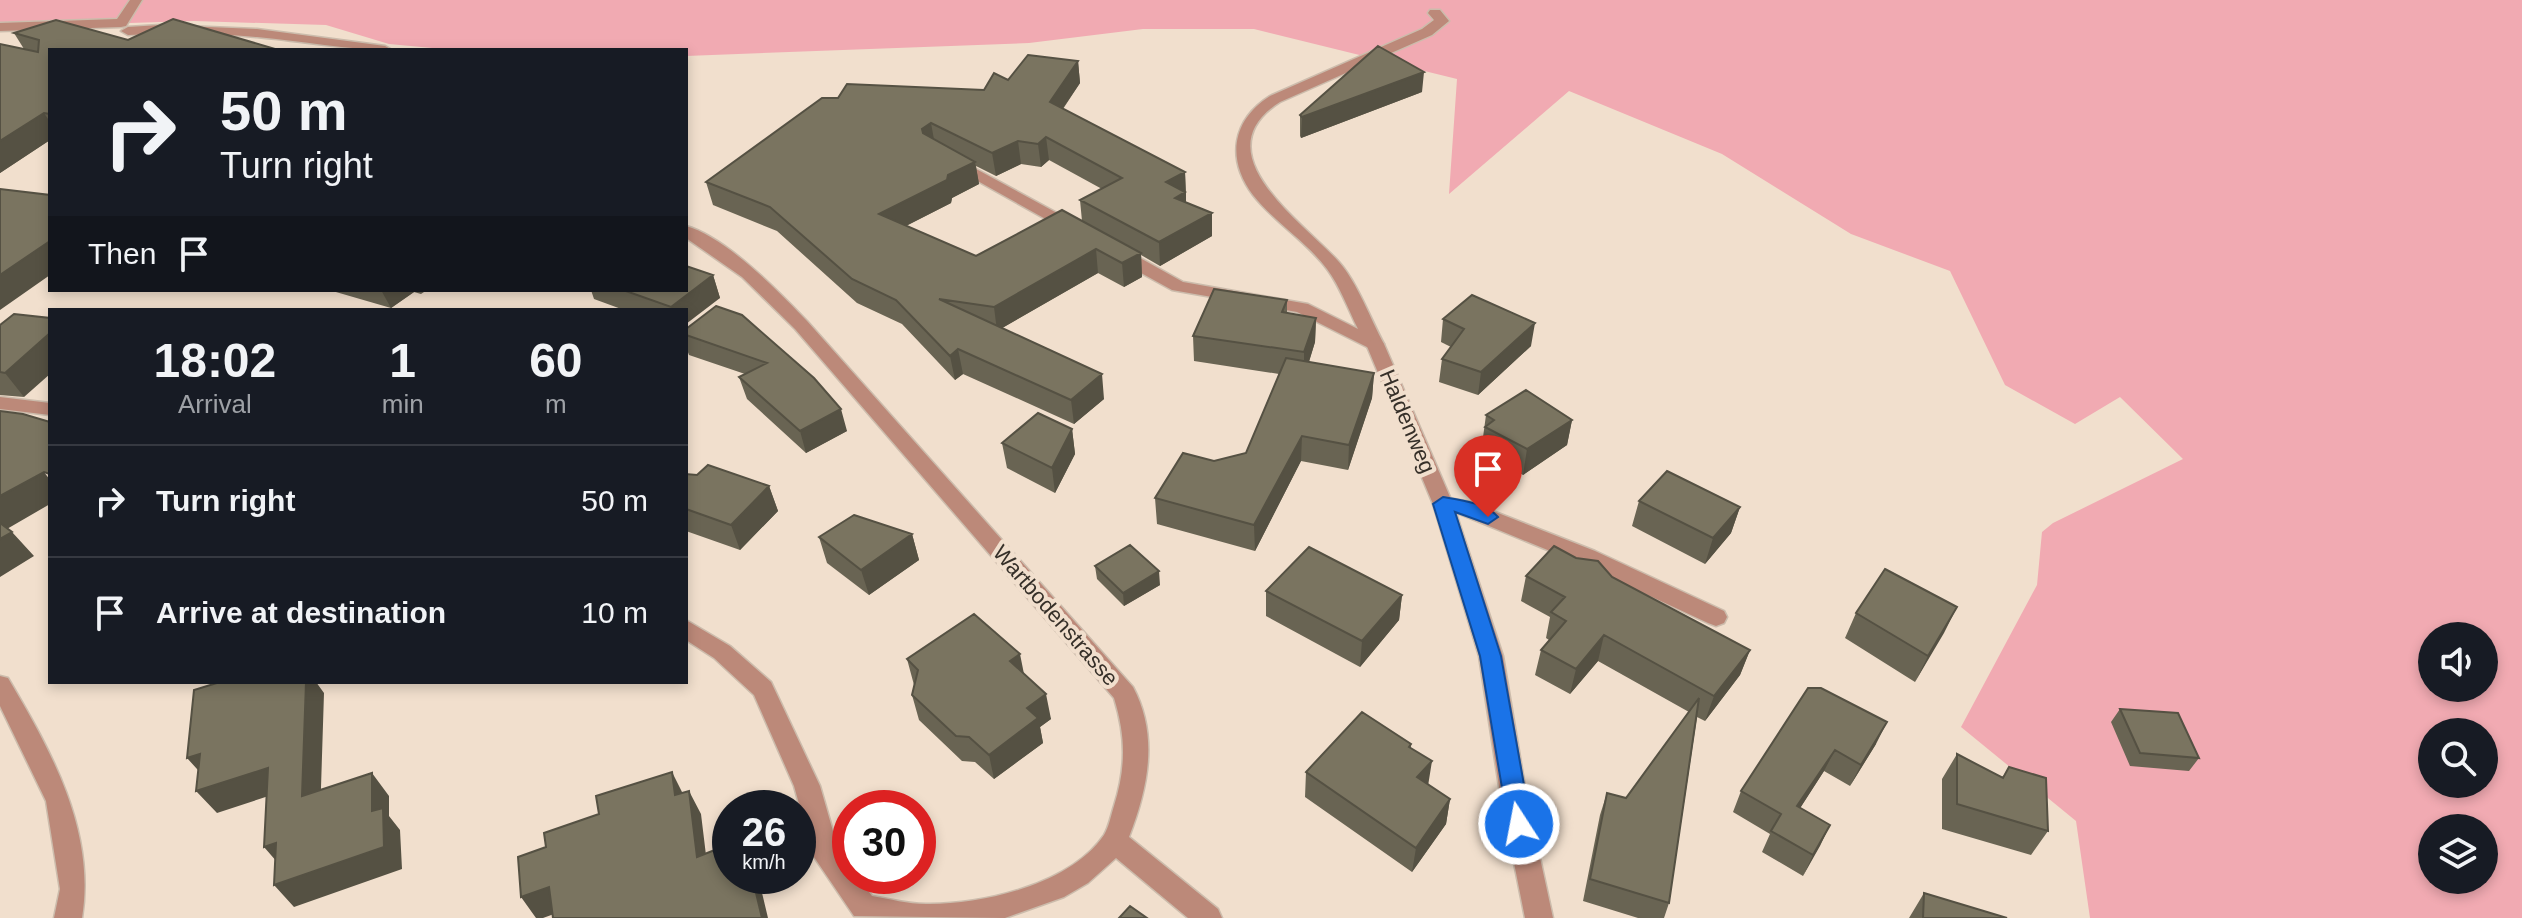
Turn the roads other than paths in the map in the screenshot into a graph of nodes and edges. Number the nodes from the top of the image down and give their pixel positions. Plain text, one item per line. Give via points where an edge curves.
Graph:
1 (136, 0) edge
2 (1435, 13) dead end
3 (0, 27) edge
4 (125, 27) junction
5 (138, 48) edge
6 (373, 48) edge
7 (937, 153) edge
8 (688, 232) edge
9 (1375, 344) junction
10 (0, 403) edge
11 (48, 409) edge
12 (1443, 504) junction
13 (1716, 617) dead end
14 (688, 630) edge
15 (0, 685) edge
16 (1115, 841) junction
17 (68, 918) edge
18 (1208, 918) edge
19 (1539, 918) edge

1 - 4 street
2 - 9 street, Haldenweg via 1442,21 1427,32 1275,99 1245,130 1242,152 1259,192 1335,267
3 - 4 street
4 - 5 street
4 - 6 street via 221,28
7 - 9 street, Haldenweg via 1178,286 1302,308
8 - 16 street, Wartbodenstrasse via 751,274 813,336 1125,694 1138,734 1137,774
9 - 12 street, Haldenweg
10 - 11 street
12 - 13 street via 1463,507 1587,557
12 - 19 street, Haldenweg via 1491,656
14 - 16 street, Wartbodenstrasse via 763,689 807,786 827,857 864,907 927,917 993,912 1064,883 1088,869
15 - 17 street via 59,801 73,889
16 - 18 street

